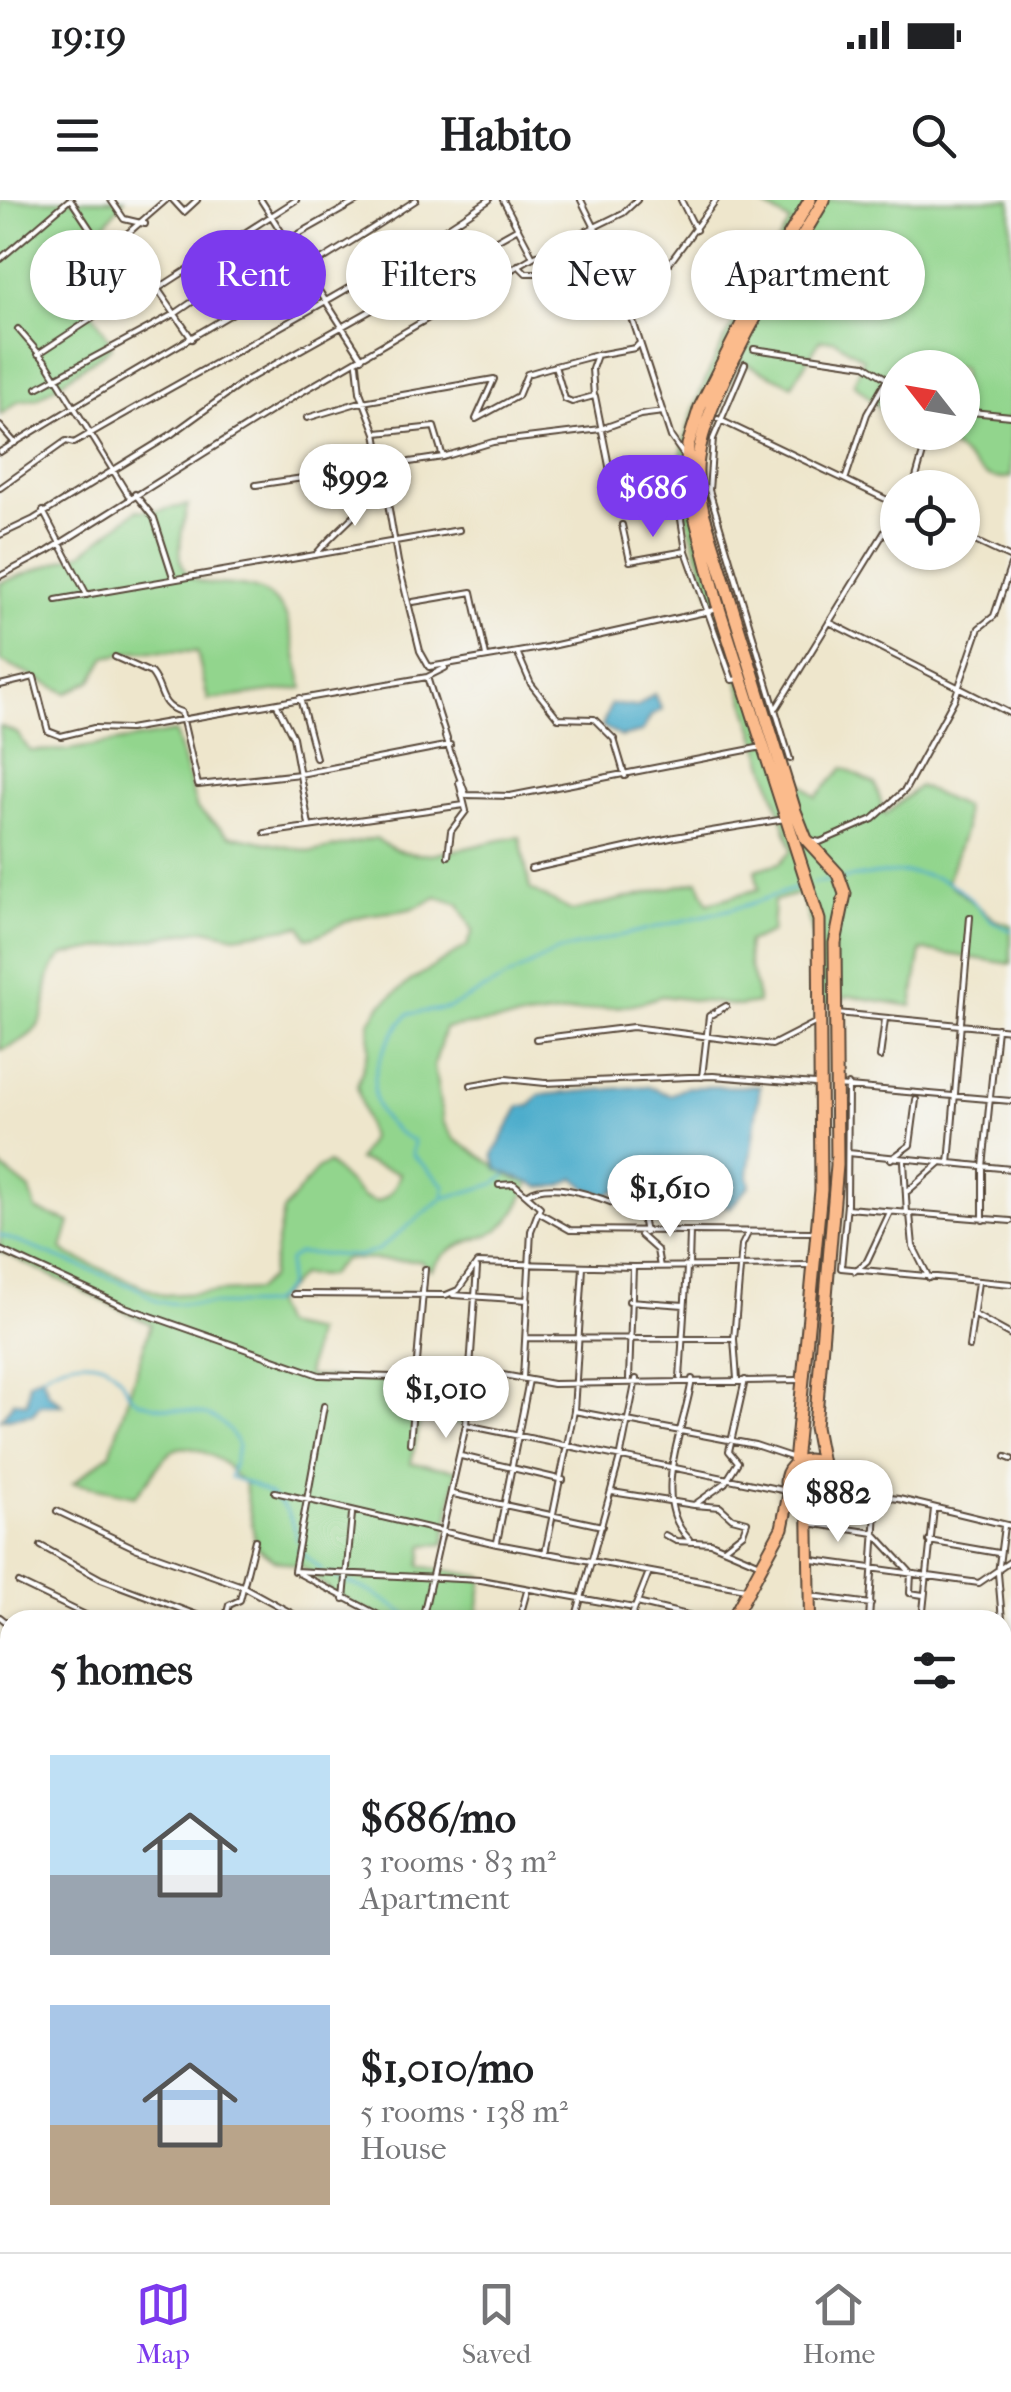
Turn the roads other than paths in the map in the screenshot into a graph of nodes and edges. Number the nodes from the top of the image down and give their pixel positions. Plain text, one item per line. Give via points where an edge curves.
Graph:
1 (70, 200) edge
2 (110, 200) edge
3 (170, 200) edge
4 (196, 200) edge
5 (261, 200) edge
6 (296, 200) edge
7 (359, 200) edge
8 (416, 200) edge
9 (489, 200) edge
10 (502, 200) edge
11 (581, 200) edge
12 (637, 200) edge
13 (681, 200) edge
14 (716, 200) edge
15 (810, 200) edge
16 (828, 200) edge
17 (270, 216) junction
18 (145, 224) junction
19 (594, 224) junction
20 (518, 228) junction
21 (90, 230) edge
22 (134, 230) edge
23 (280, 230) edge
24 (305, 230) edge
25 (584, 230) edge
26 (597, 230) edge
27 (696, 230) joint
28 (691, 236) edge
29 (532, 255) edge
30 (326, 256) edge
31 (532, 258) edge
32 (0, 259) edge
33 (671, 262) edge
34 (518, 265) junction
35 (532, 273) edge
36 (161, 287) edge
37 (161, 291) edge
38 (326, 300) edge
39 (326, 307) edge
40 (181, 310) edge
41 (90, 320) edge
42 (222, 320) edge
43 (292, 320) edge
44 (633, 320) edge
45 (342, 325) junction
46 (18, 329) dead end
47 (192, 338) junction
48 (640, 343) junction
49 (754, 349) dead end
50 (38, 354) junction
51 (597, 356) junction
52 (362, 358) junction
53 (356, 363) junction
54 (746, 364) dead end
55 (555, 366) junction
56 (880, 376) edge
57 (37, 388) dead end
58 (880, 391) edge
59 (594, 396) junction
60 (368, 402) junction
61 (70, 406) junction
62 (663, 412) junction
63 (980, 413) edge
64 (1011, 416) edge
65 (714, 417) junction
66 (307, 418) dead end
67 (0, 426) edge
68 (601, 429) junction
69 (90, 431) junction
70 (376, 432) junction
71 (15, 443) junction
72 (0, 452) edge
73 (442, 457) junction
74 (686, 458) junction
75 (381, 466) junction
76 (112, 467) junction
77 (673, 468) dead end
78 (384, 475) junction
79 (845, 479) junction
80 (686, 481) junction
81 (256, 484) dead end
82 (0, 488) edge
83 (133, 496) junction
84 (880, 498) edge
85 (43, 511) junction
86 (622, 526) dead end
87 (459, 530) dead end
88 (0, 535) edge
89 (880, 538) edge
90 (396, 541) junction
91 (60, 544) junction
92 (980, 544) edge
93 (686, 551) junction
94 (317, 553) junction
95 (1011, 558) edge
96 (1011, 565) edge
97 (0, 576) edge
98 (174, 577) junction
99 (87, 596) junction
100 (56, 600) dead end
101 (412, 602) junction
102 (714, 611) junction
103 (830, 622) junction
104 (518, 653) dead end
105 (486, 656) junction
106 (115, 658) dead end
107 (448, 667) junction
108 (428, 677) junction
109 (0, 685) edge
110 (959, 689) junction
111 (300, 698) junction
112 (277, 705) junction
113 (771, 712) junction
114 (1011, 714) edge
115 (185, 721) junction
116 (445, 737) dead end
117 (450, 745) junction
118 (762, 747) junction
119 (316, 758) dead end
120 (790, 758) dead end
121 (300, 774) junction
122 (624, 776) junction
123 (198, 785) junction
124 (189, 788) dead end
125 (464, 805) junction
126 (785, 819) junction
127 (310, 827) junction
128 (265, 833) dead end
129 (806, 839) junction
130 (448, 856) dead end
131 (530, 870) dead end
132 (970, 917) dead end
133 (726, 1006) dead end
134 (837, 1013) junction
135 (885, 1018) junction
136 (815, 1023) dead end
137 (959, 1023) junction
138 (997, 1028) junction
139 (1011, 1030) edge
140 (708, 1036) junction
141 (536, 1039) dead end
142 (880, 1057) dead end
143 (702, 1077) junction
144 (815, 1084) dead end
145 (471, 1085) dead end
146 (843, 1086) junction
147 (952, 1096) junction
148 (991, 1099) junction
149 (916, 1100) dead end
150 (1011, 1100) edge
151 (848, 1153) junction
152 (892, 1159) junction
153 (904, 1161) junction
154 (940, 1162) junction
155 (949, 1164) junction
156 (983, 1167) junction
157 (1011, 1170) edge
158 (499, 1185) dead end
159 (528, 1194) junction
160 (906, 1195) junction
161 (847, 1208) junction
162 (890, 1212) junction
163 (540, 1213) junction
164 (909, 1214) junction
165 (984, 1220) junction
166 (1011, 1220) edge
167 (690, 1231) junction
168 (810, 1232) dead end
169 (748, 1233) junction
170 (642, 1234) junction
171 (0, 1250) edge
172 (530, 1262) junction
173 (477, 1263) junction
174 (816, 1263) junction
175 (740, 1265) junction
176 (584, 1266) junction
177 (660, 1267) junction
178 (688, 1267) junction
179 (634, 1268) junction
180 (425, 1269) dead end
181 (855, 1271) junction
182 (928, 1278) junction
183 (978, 1282) junction
184 (1011, 1284) edge
185 (294, 1294) dead end
186 (424, 1294) junction
187 (446, 1295) junction
188 (474, 1297) junction
189 (528, 1300) junction
190 (629, 1301) junction
191 (684, 1305) junction
192 (973, 1314) junction
193 (1011, 1335) edge
194 (578, 1337) junction
195 (629, 1337) junction
196 (526, 1338) junction
197 (682, 1339) junction
198 (734, 1339) junction
199 (969, 1347) dead end
200 (470, 1373) junction
201 (417, 1378) junction
202 (680, 1378) junction
203 (526, 1379) junction
204 (633, 1379) junction
205 (738, 1379) junction
206 (692, 1380) junction
207 (745, 1380) junction
208 (804, 1380) junction
209 (576, 1384) junction
210 (324, 1406) dead end
211 (574, 1411) junction
212 (628, 1424) junction
213 (466, 1425) junction
214 (680, 1433) junction
215 (518, 1436) junction
216 (730, 1442) junction
217 (410, 1444) dead end
218 (566, 1448) junction
219 (621, 1454) junction
220 (461, 1456) junction
221 (796, 1461) junction
222 (822, 1464) junction
223 (674, 1466) junction
224 (512, 1468) junction
225 (562, 1480) junction
226 (728, 1480) junction
227 (829, 1491) junction
228 (275, 1492) dead end
229 (611, 1492) junction
230 (788, 1492) junction
231 (452, 1494) junction
232 (877, 1496) junction
233 (304, 1500) junction
234 (671, 1500) junction
235 (504, 1503) junction
236 (806, 1504) junction
237 (694, 1505) junction
238 (934, 1509) junction
239 (57, 1511) dead end
240 (352, 1513) junction
241 (555, 1515) junction
242 (809, 1522) junction
243 (1009, 1525) edge
244 (602, 1526) junction
245 (444, 1532) junction
246 (874, 1533) junction
247 (665, 1535) dead end
248 (689, 1539) junction
249 (255, 1540) dead end
250 (929, 1541) junction
251 (497, 1544) junction
252 (41, 1546) dead end
253 (724, 1548) junction
254 (544, 1553) junction
255 (998, 1553) junction
256 (808, 1559) junction
257 (1011, 1561) edge
258 (592, 1562) junction
259 (762, 1565) junction
260 (998, 1566) junction
261 (872, 1569) junction
262 (294, 1571) junction
263 (348, 1572) junction
264 (649, 1572) junction
265 (911, 1573) junction
266 (925, 1575) junction
267 (432, 1577) junction
268 (20, 1583) dead end
269 (242, 1586) junction
270 (527, 1589) junction
271 (748, 1589) junction
272 (923, 1595) junction
273 (582, 1596) junction
274 (810, 1596) junction
275 (344, 1599) junction
276 (872, 1604) junction
277 (636, 1606) junction
278 (75, 1610) edge
279 (183, 1610) edge
280 (228, 1610) edge
281 (283, 1610) edge
282 (369, 1610) edge
283 (424, 1610) edge
284 (522, 1610) edge
285 (578, 1610) edge
286 (634, 1610) edge
287 (657, 1610) edge
288 (737, 1610) edge
289 (746, 1610) edge
290 (810, 1610) edge
291 (870, 1610) edge
292 (922, 1610) edge
293 (1001, 1610) edge

1 - 21 street
1 - 32 street
2 - 18 street via 124,219
3 - 4 street via 184,212
3 - 18 street
5 - 17 street
6 - 17 street
7 - 24 street
8 - 30 street
9 - 38 street
10 - 20 street
11 - 19 street
12 - 19 street
13 - 27 street
14 - 27 street
15 - 74 highway via 706,394
16 - 65 highway via 778,278
17 - 23 street
17 - 36 street
18 - 22 street
19 - 25 street
19 - 26 street
20 - 29 street
20 - 45 street
28 - 33 street
31 - 34 street
34 - 35 street
34 - 52 street
37 - 47 street
39 - 45 street
40 - 57 street
41 - 50 street
42 - 47 street
43 - 69 street
44 - 48 street
45 - 52 street
45 - 76 street
46 - 50 street
47 - 61 street
48 - 51 street
48 - 62 street
49 - 56 street via 866,365
50 - 61 street
51 - 55 street
51 - 59 street
52 - 53 street
53 - 60 street
53 - 83 street
54 - 65 street
55 - 59 street via 564,399
55 - 60 street via 527,374 518,396 476,419 494,379
58 - 79 street
59 - 68 street
60 - 66 street
60 - 70 street
61 - 69 street
61 - 71 street
62 - 68 street
62 - 74 street
63 - 64 street
65 - 79 street
65 - 113 highway via 698,458 699,495
67 - 71 street
68 - 73 street via 493,442
68 - 80 street via 614,492
69 - 76 street
69 - 82 street
70 - 73 street via 434,426
70 - 75 street
71 - 72 street
73 - 75 street
74 - 80 highway
75 - 78 street
75 - 81 street
76 - 83 street
76 - 85 street
77 - 93 street
78 - 90 street
78 - 94 street via 374,497
79 - 84 street
80 - 102 highway
83 - 91 street
83 - 98 street via 154,518
85 - 88 street
85 - 91 street
86 - 93 street via 630,561
87 - 90 street
89 - 103 street
90 - 94 street
90 - 101 street
91 - 97 street
91 - 99 street
92 - 95 street
93 - 102 street
94 - 98 street
96 - 110 street via 994,616 974,640
98 - 99 street
99 - 100 street
101 - 105 street via 472,592
101 - 107 street via 420,651 429,666
102 - 105 street
102 - 118 highway
103 - 110 street
103 - 113 street
104 - 122 street via 531,684 558,718 594,719 614,739
105 - 107 street
106 - 115 street via 151,673 161,698
107 - 108 street
108 - 111 street
108 - 117 street
109 - 115 street via 34,677 48,730 61,736
110 - 114 street
110 - 129 street via 895,802 820,842
111 - 112 street
111 - 119 street
112 - 115 street
112 - 121 street
113 - 120 street
113 - 129 highway
115 - 123 street
116 - 122 street via 466,795 510,796
117 - 121 street
117 - 125 street
118 - 122 street
118 - 126 highway
121 - 123 street
121 - 127 street
123 - 124 street
125 - 127 street
125 - 130 street via 446,844
126 - 131 street
126 - 174 highway via 813,894 821,952
127 - 128 street
129 - 134 highway via 841,879
132 - 137 street
133 - 140 street via 710,1014
134 - 135 street
134 - 146 highway
135 - 137 street
135 - 142 street
136 - 140 street via 772,1044
137 - 138 street
137 - 147 street
138 - 139 street
138 - 148 street
140 - 141 street via 633,1027
140 - 143 street
143 - 144 street
143 - 145 street
146 - 147 street
146 - 151 street
146 - 222 highway via 815,1427
147 - 148 street
147 - 155 street
148 - 150 street
148 - 156 street
149 - 152 street via 910,1145
151 - 152 street
151 - 161 street
152 - 153 street
153 - 154 street
153 - 160 street
154 - 155 street
154 - 160 street
155 - 156 street
156 - 157 street
156 - 165 street
158 - 159 street via 514,1184
159 - 163 street
159 - 170 street via 545,1190 621,1202 642,1217
160 - 164 street
161 - 162 street
161 - 181 street via 840,1265
162 - 164 street
162 - 181 street via 867,1262
163 - 170 street via 567,1230
163 - 172 street
164 - 165 street
164 - 182 street via 913,1246
165 - 166 street
167 - 169 street
167 - 170 street
167 - 178 street
168 - 169 street
169 - 175 street
170 - 177 street via 657,1250
171 - 201 street via 125,1307 297,1370
172 - 173 street
172 - 176 street
172 - 189 street
173 - 187 street via 458,1290
173 - 188 street
174 - 175 street
174 - 208 highway
175 - 178 street
175 - 198 street
176 - 179 street
176 - 194 street
177 - 178 street
177 - 179 street
178 - 191 street
179 - 190 street
180 - 186 street
181 - 182 street
182 - 183 street
183 - 184 street
183 - 192 street
185 - 186 street
186 - 187 street
186 - 201 street
187 - 188 street
188 - 189 street
188 - 200 street
189 - 196 street
190 - 191 street
190 - 195 street
191 - 197 street
192 - 193 street
192 - 199 street
194 - 195 street
194 - 196 street
194 - 209 street
195 - 197 street
195 - 204 street
196 - 203 street
197 - 198 street
197 - 202 street
198 - 205 street
200 - 201 street
200 - 203 street
200 - 213 street
201 - 217 street
202 - 204 street
202 - 206 street
203 - 209 street
203 - 215 street
204 - 209 street
204 - 212 street
205 - 206 street
205 - 207 street
206 - 214 street
207 - 208 street
207 - 216 street
208 - 221 highway
209 - 211 street
210 - 233 street
211 - 212 street
211 - 218 street
212 - 214 street
212 - 219 street
213 - 215 street
213 - 220 street
214 - 216 street
214 - 223 street
215 - 218 street
215 - 224 street
216 - 221 street
216 - 226 street via 738,1462
218 - 219 street
218 - 225 street
219 - 223 street
219 - 229 street
220 - 224 street
220 - 231 street
221 - 222 highway
221 - 230 highway via 786,1476
222 - 227 highway
223 - 226 street
223 - 234 street
224 - 225 street
224 - 235 street
225 - 241 street
226 - 230 street
226 - 237 street
227 - 232 street
227 - 236 highway
228 - 233 street
229 - 234 street
229 - 244 street
230 - 236 highway
230 - 259 highway via 782,1528
231 - 235 street
231 - 245 street
232 - 238 street
232 - 246 street
233 - 240 street
233 - 262 street
234 - 237 street
234 - 248 street via 678,1529
235 - 241 street
235 - 251 street
236 - 242 main road
236 - 289 highway
237 - 253 street via 720,1507 747,1522
238 - 243 street
238 - 250 street
239 - 269 street
240 - 245 street
240 - 263 street
241 - 244 street
241 - 254 street
242 - 246 street
242 - 256 main road
243 - 255 street
244 - 258 street
245 - 251 street
245 - 267 street
246 - 261 street
246 - 265 street
247 - 248 street
248 - 253 street
249 - 269 street
250 - 255 street
250 - 266 street
251 - 254 street
252 - 279 street via 101,1579
253 - 259 street
254 - 258 street
255 - 260 street
256 - 261 street
256 - 274 main road
257 - 260 street
258 - 264 street
258 - 273 street
259 - 271 highway
260 - 266 street via 978,1583
260 - 293 street
261 - 265 street
261 - 276 street
262 - 263 street
262 - 275 street
263 - 267 street
263 - 275 street
264 - 271 street
264 - 277 street
265 - 266 street
265 - 272 street via 909,1591
266 - 272 street
267 - 270 street
267 - 283 street
268 - 278 street
269 - 280 street via 240,1600
269 - 281 street
270 - 273 street
270 - 284 street
271 - 288 highway
272 - 292 street
273 - 277 street
273 - 285 street
274 - 276 street
274 - 290 main road
275 - 282 street
276 - 291 street
277 - 286 street
277 - 287 street

